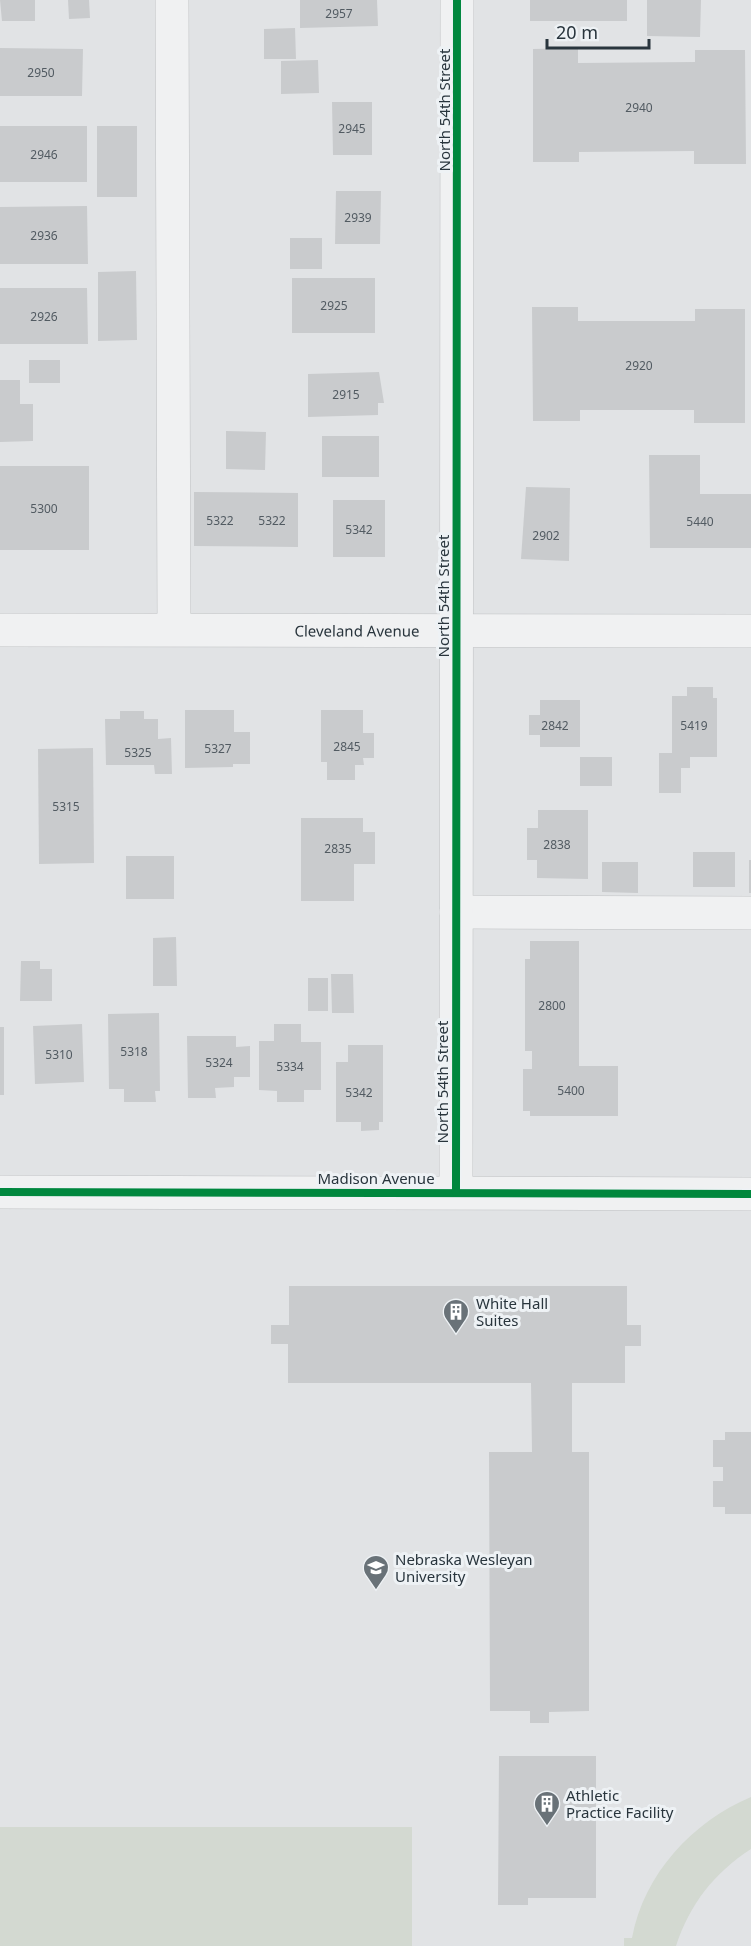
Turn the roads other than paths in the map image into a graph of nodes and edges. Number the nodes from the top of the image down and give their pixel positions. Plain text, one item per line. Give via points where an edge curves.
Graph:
1 (172, 0) edge
2 (457, 0) edge
3 (174, 629) junction
4 (0, 630) edge
5 (457, 630) junction
6 (751, 631) edge
7 (456, 912) junction
8 (751, 913) edge
9 (0, 1192) edge
10 (456, 1192) junction
11 (751, 1194) edge

1 - 3 street
2 - 5 street, North 54th Street
3 - 4 street, Cleveland Avenue
3 - 5 street, Cleveland Avenue
5 - 6 street, Cleveland Avenue
5 - 7 street, North 54th Street
7 - 8 street
7 - 10 street, North 54th Street
9 - 10 street, Madison Avenue
10 - 11 street, Madison Avenue

